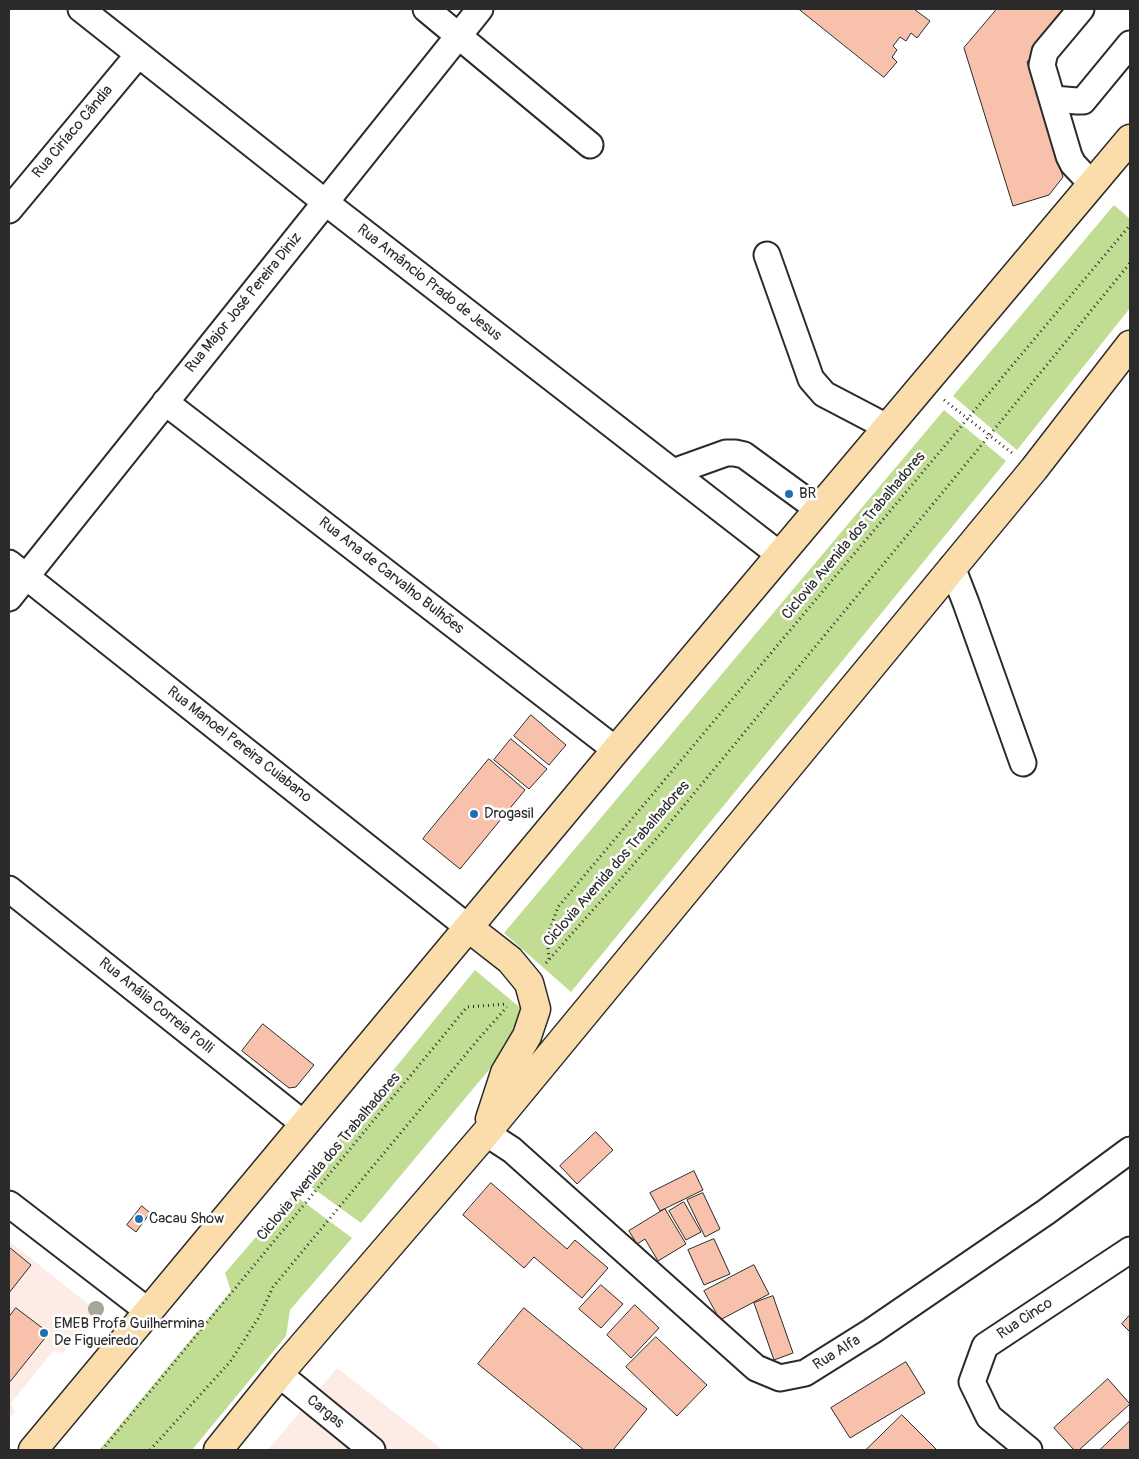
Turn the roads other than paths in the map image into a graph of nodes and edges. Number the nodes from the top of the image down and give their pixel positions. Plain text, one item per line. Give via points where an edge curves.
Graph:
1 (81, 9) edge
2 (426, 9) edge
3 (480, 9) edge
4 (1081, 9) edge
5 (458, 36) junction
6 (1130, 44) edge
7 (138, 55) junction
8 (1052, 99) junction
9 (1130, 139) edge
10 (590, 145) dead end
11 (1092, 184) junction
12 (325, 202) junction
13 (9, 210) edge
14 (767, 255) dead end
15 (1130, 345) edge
16 (165, 402) junction
17 (887, 427) junction
18 (673, 472) junction
19 (818, 509) junction
20 (780, 555) junction
21 (952, 568) junction
22 (17, 569) edge
23 (9, 598) edge
24 (616, 750) junction
25 (1023, 762) dead end
26 (9, 888) edge
27 (469, 928) junction
28 (304, 1124) junction
29 (486, 1132) junction
30 (1130, 1150) edge
31 (9, 1204) edge
32 (1130, 1250) edge
33 (148, 1312) junction
34 (279, 1374) junction
35 (33, 1450) edge
36 (218, 1450) edge
37 (372, 1450) edge
38 (1029, 1450) edge

1 - 7 street, Rua Amâncio Prado de Jesus
2 - 5 street
3 - 5 street, Rua Major José Pereira Diniz
4 - 8 street via 1045,52 1042,65
5 - 10 street
5 - 12 street, Rua Major José Pereira Diniz
6 - 8 street via 1083,100
7 - 12 street, Rua Amâncio Prado de Jesus
7 - 13 street, Rua Ciríaco Cândia
8 - 11 street via 1069,156
9 - 11 main road
11 - 17 main road
12 - 16 street, Rua Major José Pereira Diniz
12 - 18 street, Rua Amâncio Prado de Jesus
14 - 17 street via 812,379 824,394
15 - 21 main road
16 - 22 street, Rua Major José Pereira Diniz
16 - 24 street, Rua Ana de Carvalho Bulhões
17 - 19 main road
18 - 19 street via 726,453 735,453 744,456
18 - 20 street, Rua Amâncio Prado de Jesus
19 - 20 main road
20 - 24 main road
21 - 25 street
21 - 29 main road
22 - 23 street, Rua Major José Pereira Diniz
22 - 27 street, Rua Manoel Pereira Cuiabano
24 - 27 main road
26 - 28 street, Rua Anália Correia Polli
27 - 28 main road
27 - 29 main road via 510,960 529,983 536,1009 527,1036 505,1073
28 - 33 main road
29 - 30 street, Rua Alfa via 512,1150 756,1368 780,1378 806,1373 872,1331 1046,1212
29 - 34 main road
31 - 33 street
32 - 38 street, Rua Cinco via 985,1346 972,1382 989,1417
33 - 35 main road
34 - 36 main road
34 - 37 street, Cargas

